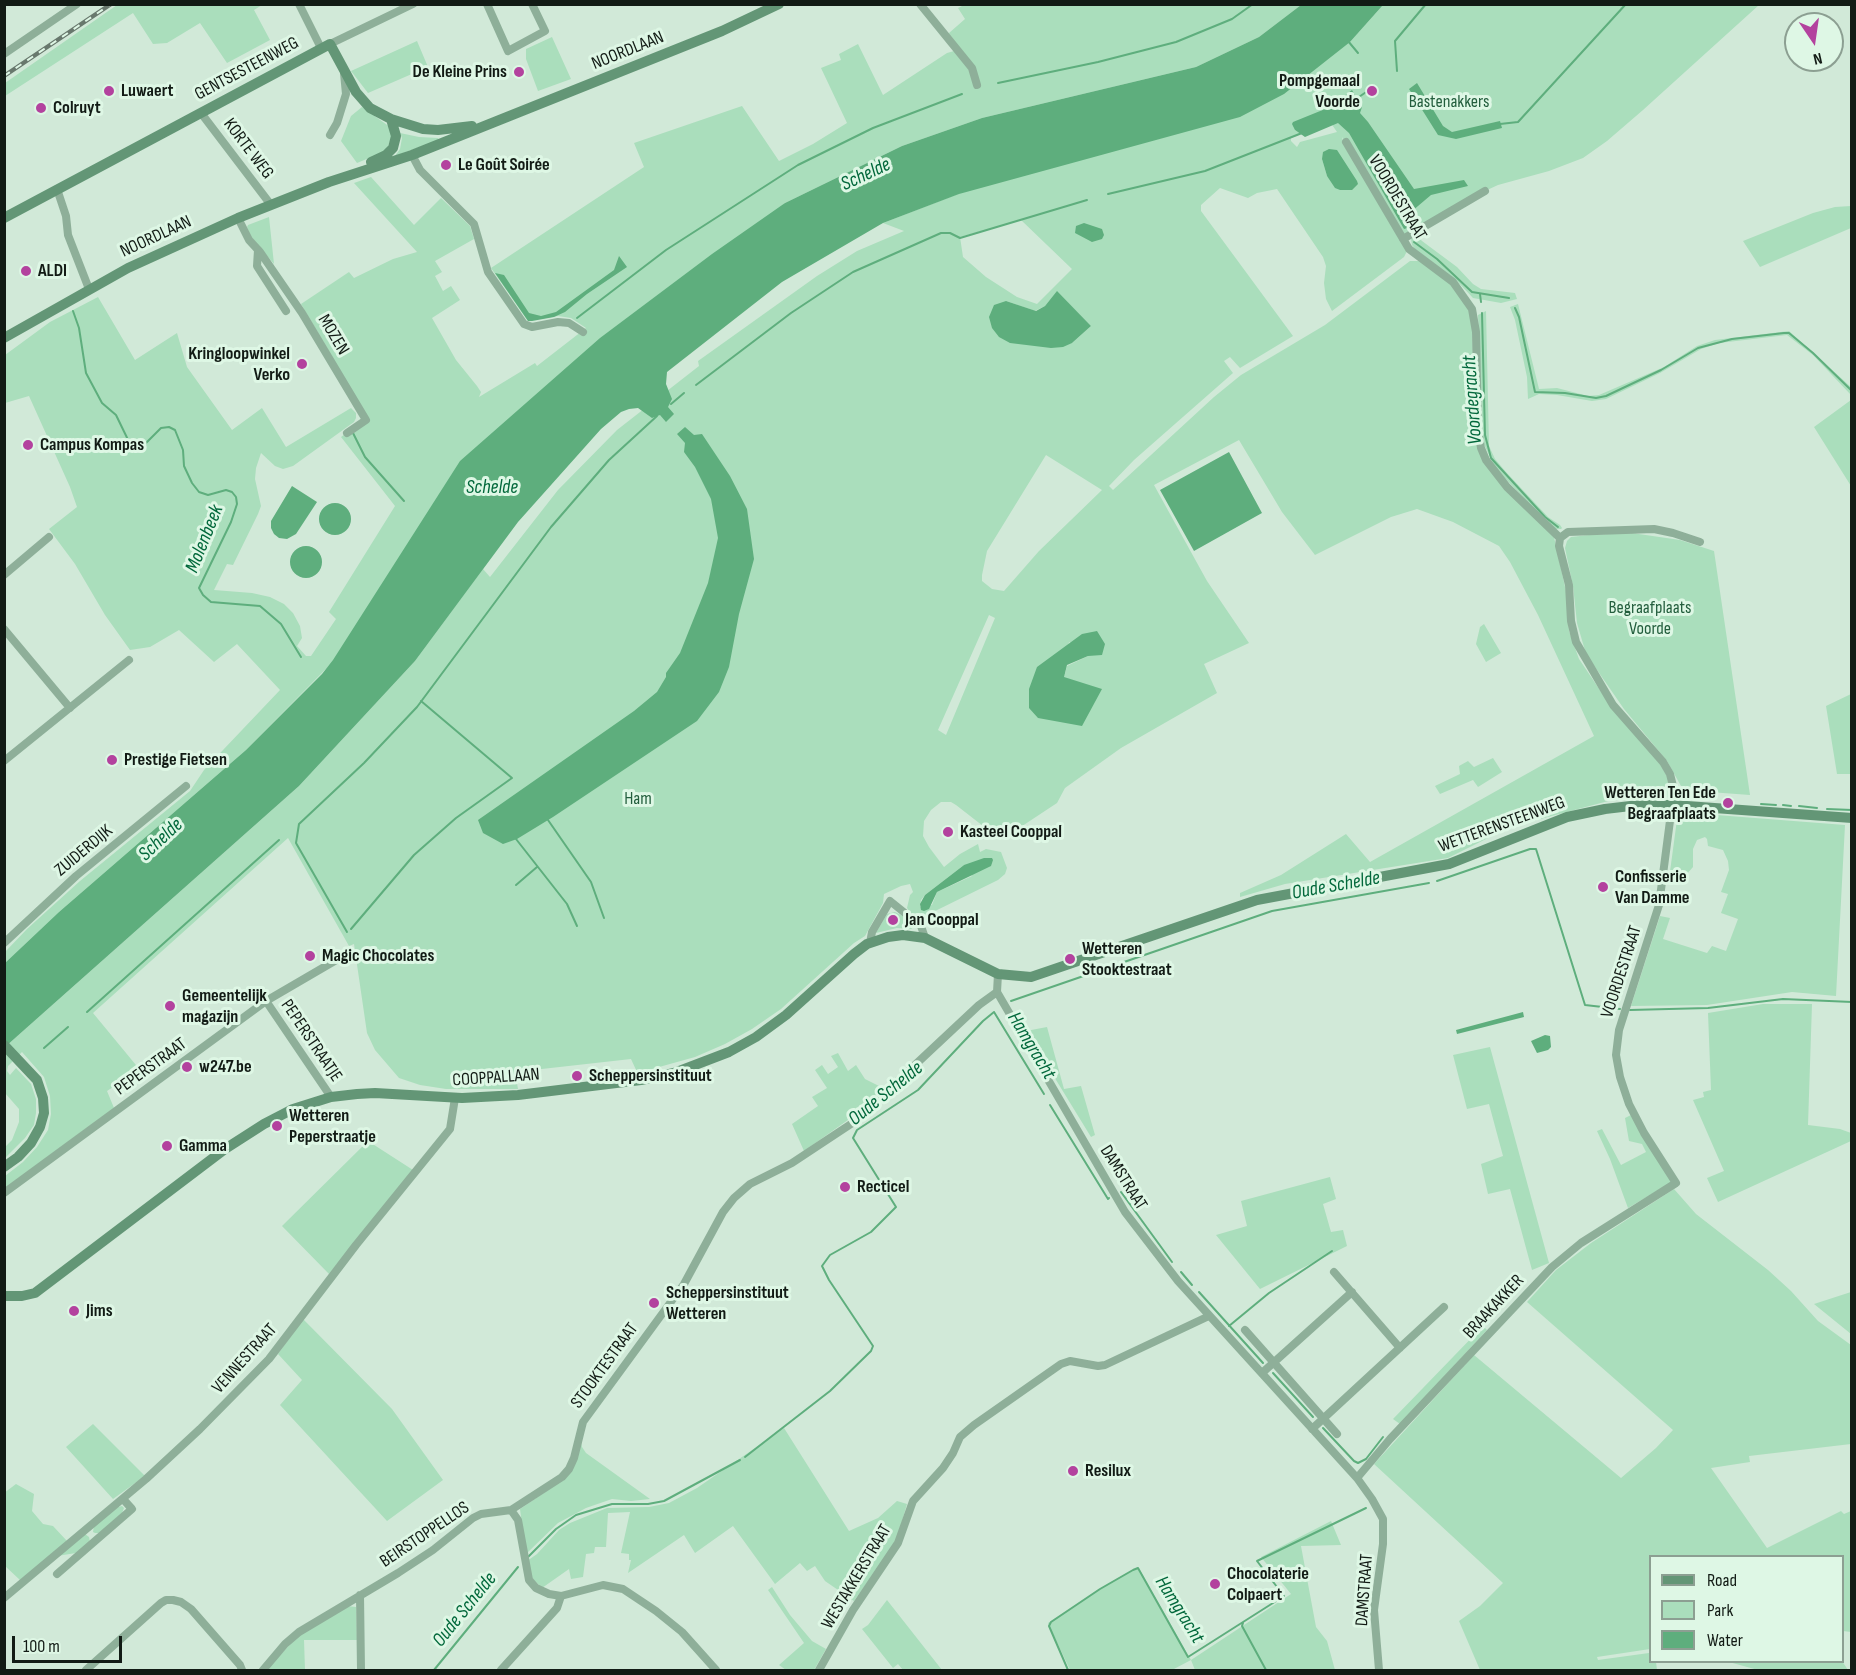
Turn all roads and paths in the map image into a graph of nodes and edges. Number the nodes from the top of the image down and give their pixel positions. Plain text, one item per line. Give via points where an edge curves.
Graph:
1 (77, 4) edge
2 (299, 4) edge
3 (413, 4) edge
4 (487, 4) edge
5 (532, 4) edge
6 (779, 4) edge
7 (920, 4) edge
8 (325, 46) junction
9 (4, 54) edge
10 (344, 72) junction
11 (977, 85) dead end
12 (201, 112) junction
13 (391, 119) junction
14 (487, 124) junction
15 (330, 135) dead end
16 (1346, 142) dead end
17 (412, 155) junction
18 (329, 182) junction
19 (57, 189) junction
20 (1485, 191) dead end
21 (271, 205) junction
22 (4, 218) edge
23 (238, 218) junction
24 (1403, 239) junction
25 (258, 250) junction
26 (89, 289) junction
27 (286, 311) dead end
28 (583, 333) dead end
29 (4, 338) edge
30 (347, 433) dead end
31 (49, 537) dead end
32 (1560, 538) junction
33 (1700, 543) dead end
34 (4, 575) edge
35 (6, 633) edge
36 (129, 660) dead end
37 (70, 708) junction
38 (4, 761) edge
39 (186, 786) dead end
40 (1673, 805) junction
41 (1851, 818) edge
42 (925, 938) junction
43 (4, 943) edge
44 (870, 943) junction
45 (350, 952) dead end
46 (998, 974) junction
47 (997, 992) junction
48 (266, 1001) junction
49 (4, 1045) edge
50 (331, 1097) junction
51 (455, 1098) junction
52 (4, 1167) edge
53 (1676, 1183) joint
54 (4, 1193) edge
55 (1334, 1272) dead end
56 (1352, 1292) junction
57 (4, 1296) edge
58 (1444, 1307) dead end
59 (1209, 1316) junction
60 (1245, 1330) dead end
61 (1400, 1348) junction
62 (1273, 1363) junction
63 (1262, 1373) junction
64 (1323, 1418) junction
65 (1312, 1429) junction
66 (1337, 1434) dead end
67 (1358, 1478) junction
68 (123, 1499) junction
69 (511, 1510) junction
70 (87, 1529) junction
71 (96, 1540) junction
72 (79, 1555) junction
73 (51, 1558) junction
74 (57, 1574) dead end
75 (360, 1595) junction
76 (561, 1596) junction
77 (4, 1598) edge
78 (86, 1671) edge
79 (242, 1671) edge
80 (263, 1671) edge
81 (361, 1671) edge
82 (501, 1671) edge
83 (716, 1671) edge
84 (819, 1671) edge
85 (1379, 1671) edge

1 - 9 street
2 - 8 street
3 - 8 street, GENTSESTEENWEG
4 - 5 street via 508,51 545,31
6 - 14 street, NOORDLAAN via 722,31
7 - 11 street via 972,68
8 - 10 street, NOORDLAAN
8 - 12 street, GENTSESTEENWEG
10 - 13 street, NOORDLAAN via 370,108
10 - 15 street via 346,94
12 - 19 street, GENTSESTEENWEG
12 - 21 street, KORTE WEG
13 - 14 street, NOORDLAAN via 438,130
13 - 18 street, NOORDLAAN via 396,142 390,152
14 - 17 street, NOORDLAAN
16 - 24 street, VOORDESTRAAT
17 - 18 street, NOORDLAAN
17 - 28 street via 420,170 474,224 488,272 526,327 569,323
18 - 21 street, NOORDLAAN
19 - 22 street, GENTSESTEENWEG
19 - 26 street via 71,243
20 - 24 street
21 - 23 street, NOORDLAAN
23 - 25 street, MOZEN
23 - 26 street, NOORDLAAN
24 - 32 street, VOORDESTRAAT via 1414,254 1453,282 1472,309 1478,429 1486,460 1507,487
25 - 27 street, MOZEN via 257,266
25 - 30 street, MOZEN via 302,313 366,420
26 - 29 street, NOORDLAAN
31 - 34 street
32 - 33 street via 1568,532 1654,529
32 - 40 street, VOORDESTRAAT via 1576,642 1613,705 1663,762 1674,790
35 - 37 street
36 - 37 street
37 - 38 street
39 - 43 street, ZUIDERDIJK via 76,876
40 - 41 street, WETTERENSTEENWEG
40 - 46 street, WETTERENSTEENWEG via 1639,804 1567,817 1449,864 1257,900 1041,975 1022,978
40 - 53 street, VOORDESTRAAT via 1659,906 1619,1030 1616,1055 1629,1104
42 - 44 street, COOPPALLAAN via 896,935
42 - 44 street via 921,926 890,901
42 - 46 street, COOPPALLAAN
44 - 51 street, COOPPALLAAN via 764,1031 698,1065 648,1079 518,1095
45 - 48 street, PEPERSTRAAT
46 - 47 street
47 - 59 street, DAMSTRAAT via 1125,1212
47 - 69 street, STOOKTESTRAAT via 854,1122 792,1163 750,1184 734,1198 684,1284 583,1422 569,1469
48 - 50 street, PEPERSTRAATJE
48 - 54 street, PEPERSTRAAT
49 - 52 street via 37,1080 44,1113 31,1143
50 - 51 street, COOPPALLAAN via 375,1093
50 - 57 street, COOPPALLAAN via 293,1108 225,1149 35,1293
51 - 68 street, VENNESTRAAT via 450,1129 269,1359
53 - 67 street, BRAAKAKKER via 1581,1243 1552,1267
55 - 56 street
56 - 61 street
56 - 62 street
58 - 61 street
59 - 63 street, DAMSTRAAT
59 - 84 street, WESTAKKERSTRAAT via 1105,1365 1070,1361 1060,1364 960,1437 943,1468 913,1501 898,1543 853,1610
60 - 62 street
61 - 64 street
62 - 63 street
62 - 64 street
63 - 65 street, DAMSTRAAT
64 - 65 street
64 - 66 street
65 - 67 street, DAMSTRAAT
67 - 85 street, DAMSTRAAT via 1383,1519 1374,1610
68 - 70 street, VENNESTRAAT
68 - 71 street via 132,1509
69 - 75 street, BEIRSTOPPELLOS via 473,1518 433,1550
69 - 76 street via 518,1520 529,1580 536,1588
70 - 71 street
70 - 73 street, VENNESTRAAT
71 - 72 street
72 - 73 street
72 - 74 street
73 - 77 street, VENNESTRAAT
75 - 80 street, BEIRSTOPPELLOS via 299,1632
75 - 81 street
76 - 82 street via 556,1608
76 - 83 street via 603,1585 623,1589 682,1632
78 - 79 street via 166,1600 181,1602 190,1609

